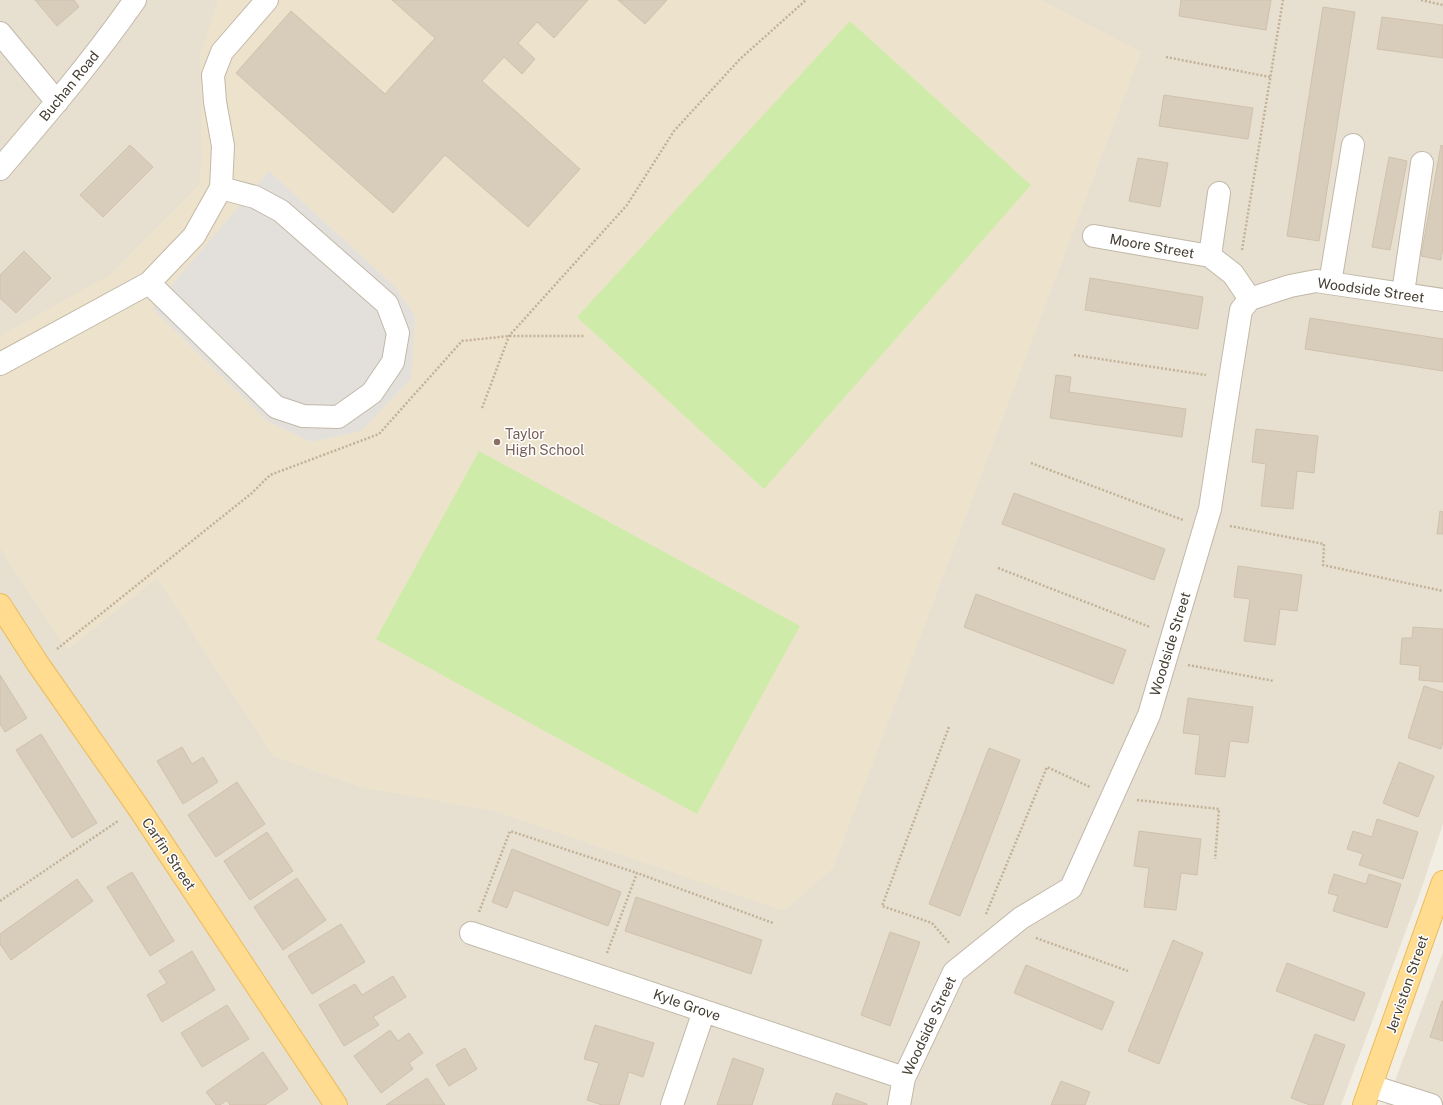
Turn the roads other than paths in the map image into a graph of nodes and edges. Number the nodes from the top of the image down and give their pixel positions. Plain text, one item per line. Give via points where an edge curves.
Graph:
1 (135, 0) edge
2 (267, 0) edge
3 (0, 34) edge
4 (57, 102) junction
5 (1353, 145) dead end
6 (1422, 163) dead end
7 (0, 169) edge
8 (221, 188) junction
9 (1219, 193) dead end
10 (1094, 236) dead end
11 (1210, 256) junction
12 (1330, 282) junction
13 (148, 283) junction
14 (1403, 293) junction
15 (1250, 300) junction
16 (1443, 300) edge
17 (0, 364) edge
18 (0, 605) edge
19 (1443, 882) edge
20 (470, 932) road end
21 (704, 1011) junction
22 (904, 1078) junction
23 (1368, 1096) edge
24 (336, 1105) edge
25 (672, 1105) edge
26 (899, 1105) edge
27 (1431, 1105) edge

1 - 4 street, Buchan Road
2 - 8 street via 222,52 213,75 223,146
3 - 4 street
4 - 7 street, Buchan Road
5 - 12 street
6 - 14 street
8 - 13 street via 194,236
8 - 13 street via 255,197 281,211 387,304 398,333 393,362 372,393 338,417 303,416 276,407
9 - 11 street, Moore Street
10 - 11 street, Moore Street
11 - 15 street, Moore Street via 1233,274
12 - 14 street, Woodside Street
12 - 15 street, Woodside Street via 1316,281 1290,286
13 - 17 street
14 - 16 street, Woodside Street
15 - 22 street, Woodside Street via 1241,310 1210,509 1149,715 1071,888 1021,918 954,972
18 - 24 main road, Carfin Street
19 - 23 main road, Jerviston Street
20 - 21 street, Kyle Grove
21 - 22 street, Kyle Grove
21 - 25 street
22 - 26 street, Woodside Street
23 - 27 street, Jerviston Street

